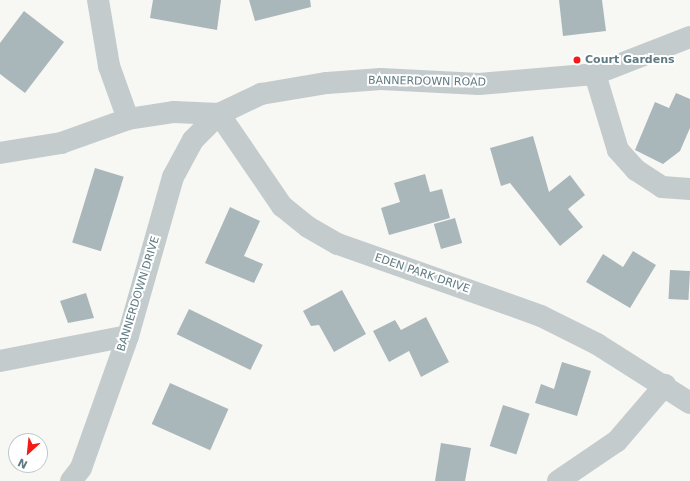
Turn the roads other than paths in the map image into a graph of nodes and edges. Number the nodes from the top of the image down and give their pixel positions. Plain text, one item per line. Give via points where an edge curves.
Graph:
1 (98, 0) edge
2 (690, 37) edge
3 (595, 74) junction
4 (219, 114) junction
5 (128, 119) junction
6 (0, 153) edge
7 (690, 189) edge
8 (128, 336) junction
9 (0, 361) edge
10 (665, 385) junction
11 (690, 402) edge
12 (71, 481) edge
13 (558, 481) edge

1 - 5 street via 109,66
2 - 3 street, BANNERDOWN ROAD
3 - 4 street, BANNERDOWN ROAD via 480,84 381,79 327,83 261,94
3 - 7 street via 618,150 636,170 662,187
4 - 5 street, BANNERDOWN ROAD via 174,112
4 - 8 street, BANNERDOWN DRIVE via 193,140 173,177
4 - 10 street, EDEN PARK DRIVE via 282,206 308,227 338,244 541,316
5 - 6 street, BANNERDOWN ROAD via 61,143
8 - 9 street
8 - 12 street, BANNERDOWN DRIVE via 81,468
10 - 11 street, EDEN PARK DRIVE
10 - 13 street via 617,441

